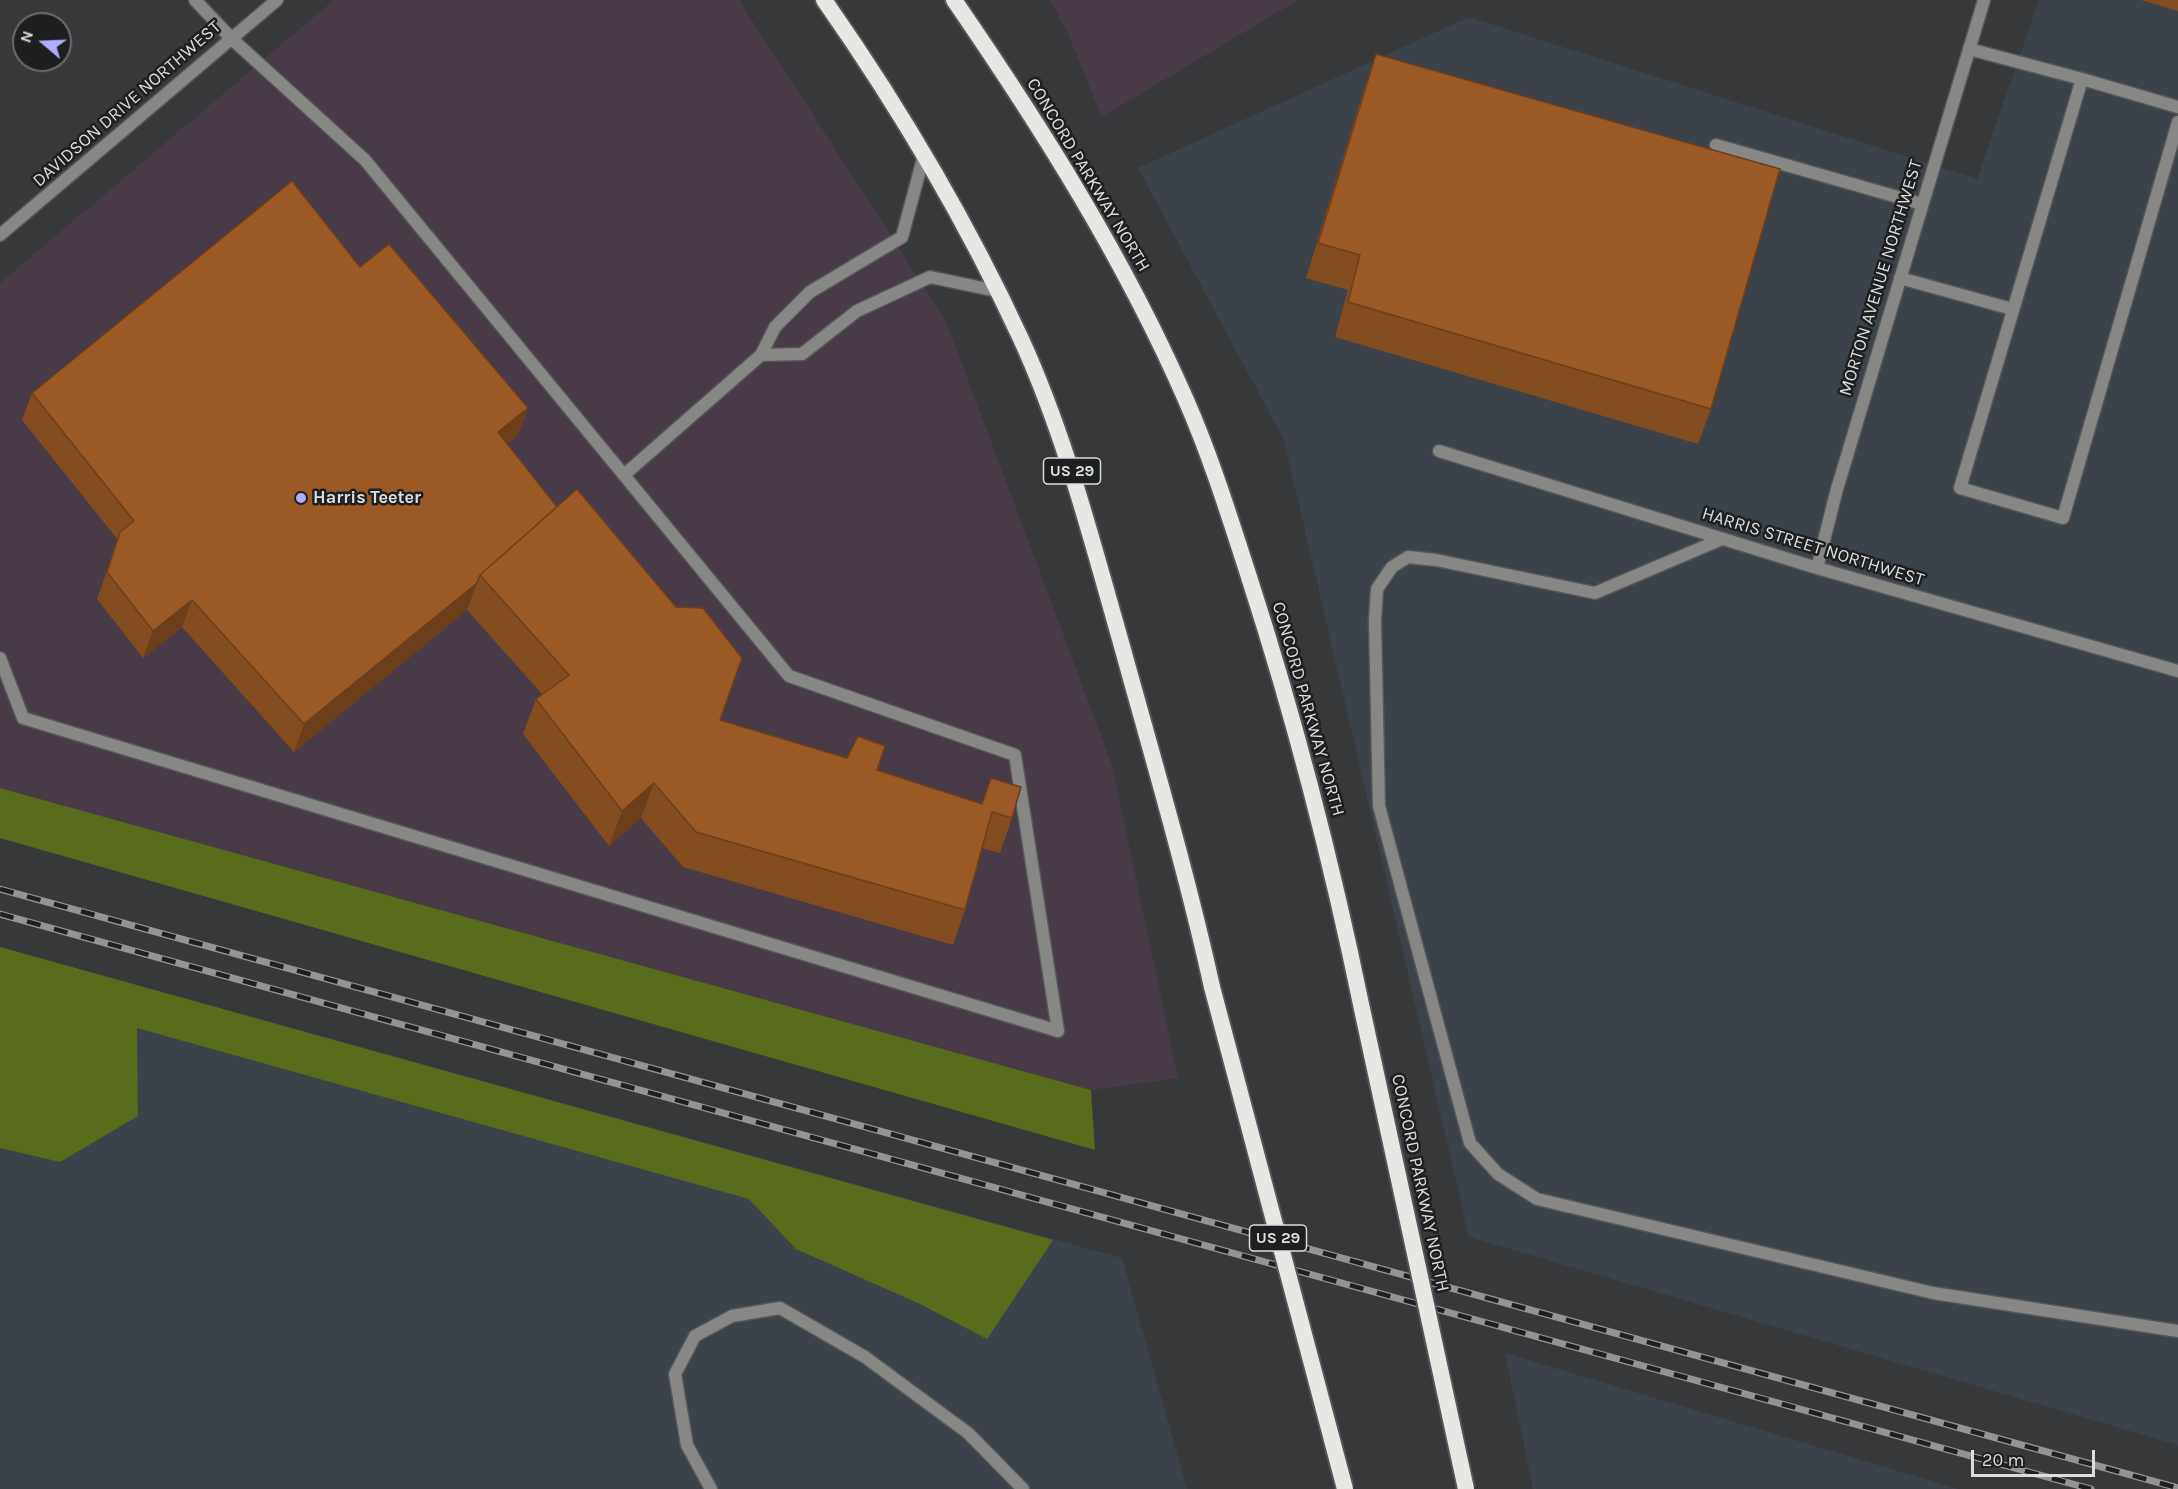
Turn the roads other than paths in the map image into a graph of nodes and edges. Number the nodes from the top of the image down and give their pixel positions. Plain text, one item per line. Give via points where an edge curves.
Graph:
1 (195, 0) edge
2 (277, 0) edge
3 (824, 0) edge
4 (954, 0) edge
5 (1984, 0) edge
6 (232, 39) junction
7 (1969, 49) junction
8 (2082, 79) junction
9 (2178, 106) edge
10 (2178, 122) edge
11 (1716, 146) dead end
12 (924, 154) junction
13 (1922, 204) junction
14 (0, 235) edge
15 (1900, 278) junction
16 (997, 291) junction
17 (2013, 309) junction
18 (761, 356) junction
19 (1439, 452) dead end
20 (624, 475) junction
21 (1722, 539) junction
22 (1817, 568) junction
23 (0, 658) edge
24 (2178, 671) edge
25 (2178, 1331) edge
26 (711, 1489) edge
27 (1023, 1489) edge
28 (1345, 1489) edge
29 (1466, 1489) edge

1 - 6 street
2 - 6 street, DAVIDSON DRIVE NORTHWEST
3 - 12 highway, US 29
4 - 29 highway, CONCORD PARKWAY NORTH, bridge via 1010,81 1124,271 1187,402 1217,480 1269,639 1333,872
5 - 7 street, MORTON AVENUE NORTHWEST
6 - 14 street, DAVIDSON DRIVE NORTHWEST
6 - 20 street via 364,159
7 - 8 street
7 - 13 street, MORTON AVENUE NORTHWEST
8 - 9 street
8 - 17 street
10 - 17 street via 2063,518 1960,488
11 - 13 street
12 - 16 highway, US 29
12 - 18 street via 902,237 810,292 775,327
13 - 15 street, MORTON AVENUE NORTHWEST
15 - 17 street
15 - 22 street, MORTON AVENUE NORTHWEST
16 - 18 street via 930,277 857,311 802,354
16 - 28 highway, US 29, bridge via 1021,340 1075,480 1189,886 1212,987
18 - 20 street
19 - 21 street, HARRIS STREET NORTHWEST
20 - 23 street via 789,676 1015,755 1058,1031 23,718
21 - 22 street, HARRIS STREET NORTHWEST
21 - 25 street via 1595,593 1436,560 1408,558 1392,567 1377,589 1378,806 1470,1143 1498,1174 1537,1199 1933,1293
22 - 24 street, HARRIS STREET NORTHWEST
26 - 27 street via 687,1445 675,1374 695,1336 732,1316 780,1308 865,1357 968,1433

